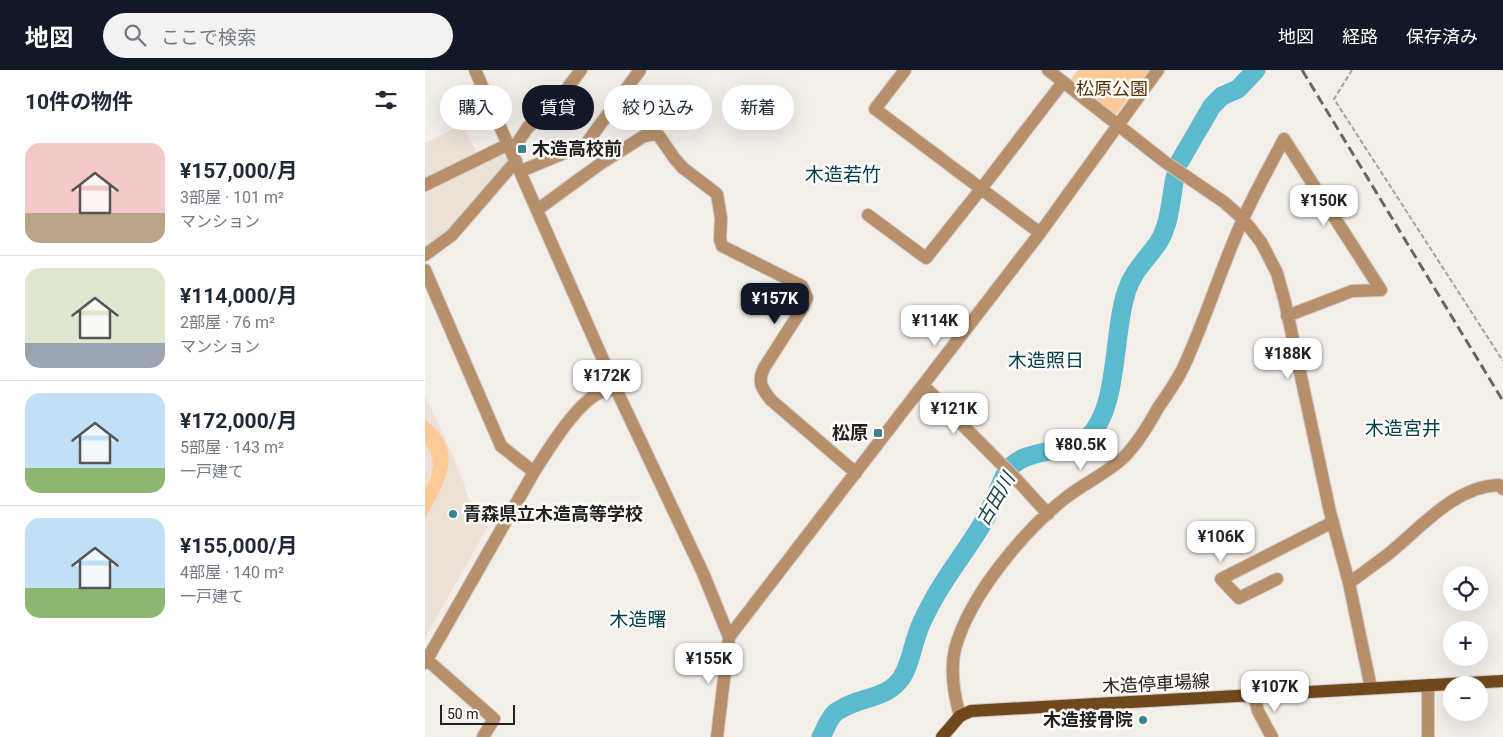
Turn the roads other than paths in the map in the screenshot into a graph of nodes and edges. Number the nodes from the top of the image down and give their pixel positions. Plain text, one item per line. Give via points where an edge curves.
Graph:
1 (475, 70) edge
2 (581, 70) edge
3 (640, 70) edge
4 (905, 70) edge
5 (1048, 70) edge
6 (1158, 70) edge
7 (1063, 82) junction
8 (1119, 124) junction
9 (515, 157) junction
10 (425, 185) edge
11 (981, 189) junction
12 (537, 210) junction
13 (868, 216) dead end
14 (1243, 219) junction
15 (1041, 233) junction
16 (425, 255) edge
17 (425, 270) edge
18 (1287, 316) junction
19 (923, 385) junction
20 (616, 389) junction
21 (534, 472) junction
22 (856, 473) junction
23 (1503, 489) edge
24 (1048, 514) junction
25 (1333, 522) junction
26 (1277, 579) dead end
27 (1349, 583) junction
28 (729, 637) junction
29 (426, 660) edge
30 (1503, 681) edge
31 (1428, 685) junction
32 (1371, 688) junction
33 (1254, 695) junction
34 (960, 716) junction
35 (945, 736) edge
36 (483, 737) edge
37 (717, 737) edge
38 (1272, 737) edge
39 (1428, 737) edge

1 - 9 street
2 - 9 street via 554,106 528,127
3 - 9 street via 586,144
4 - 11 street via 875,109
5 - 7 street
6 - 8 street
7 - 8 street
7 - 11 street
8 - 14 street
8 - 15 street
9 - 10 street
9 - 12 street
9 - 16 street via 452,236
11 - 13 street via 926,258
11 - 15 street
12 - 20 street
12 - 22 street via 644,136 659,136 675,160 717,194 721,246 802,286 807,298 760,376 763,390
14 - 18 street via 1261,242 1277,273
14 - 18 street via 1284,139 1381,290 1352,291
14 - 24 street via 1183,369 1139,440 1122,459 1068,496
15 - 19 street
17 - 21 street via 501,446
18 - 25 street
19 - 22 street
19 - 24 street
20 - 21 street via 600,392 587,402
20 - 28 street via 703,573
21 - 29 street
22 - 28 street
23 - 27 street via 1499,485 1489,485 1437,511
24 - 34 street via 1001,566 963,628 953,668
25 - 26 street via 1221,579 1239,598
25 - 27 street
27 - 32 street
28 - 37 street
29 - 36 street via 494,719
30 - 31 main road, 木造停車場線
31 - 32 main road, 木造停車場線
31 - 39 street
32 - 33 main road, 木造停車場線
33 - 34 main road, 木造停車場線 via 982,710
33 - 38 street via 1258,711
34 - 35 main road

